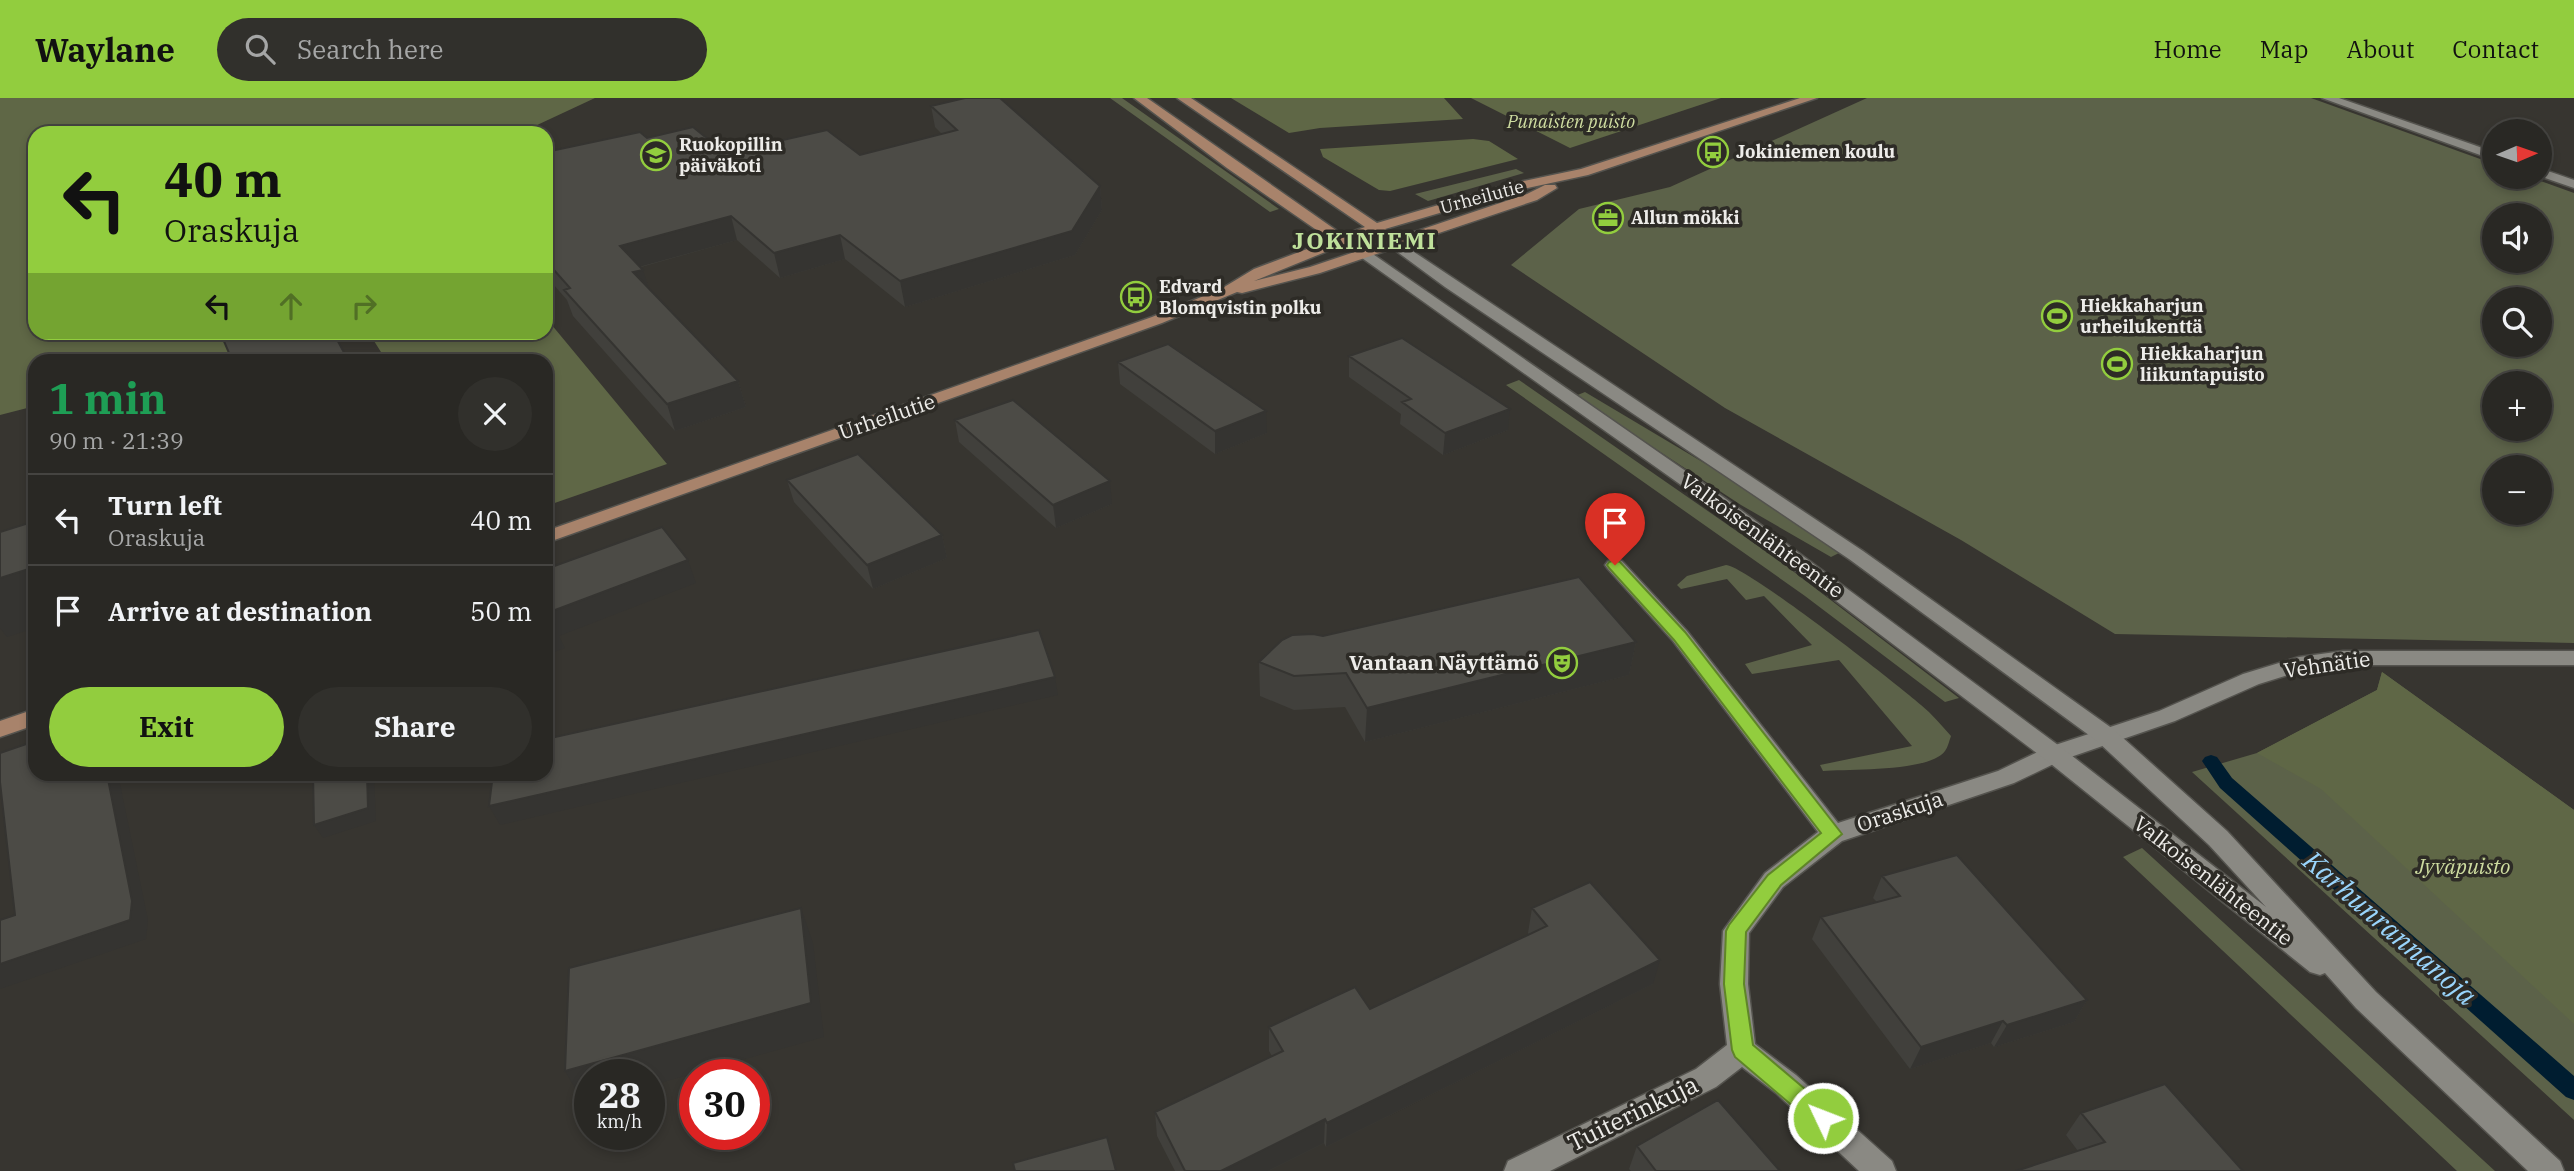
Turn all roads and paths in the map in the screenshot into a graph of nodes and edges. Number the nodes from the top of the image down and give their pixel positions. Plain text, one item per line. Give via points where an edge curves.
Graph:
1 (1140, 98) edge
2 (1183, 98) edge
3 (1811, 98) edge
4 (2328, 98) edge
5 (2482, 152) edge
6 (1584, 172) junction
7 (2552, 176) edge
8 (2574, 184) edge
9 (1374, 228) junction
10 (1339, 240) junction
11 (1393, 242) junction
12 (1362, 253) junction
13 (1226, 292) junction
14 (553, 535) edge
15 (1615, 565) dead end
16 (2574, 658) edge
17 (28, 719) edge
18 (0, 729) edge
19 (2105, 735) junction
20 (2054, 754) junction
21 (1833, 834) junction
22 (2366, 1000) junction
23 (1742, 1050) junction
24 (1519, 1171) edge
25 (1881, 1171) edge
26 (2549, 1171) edge

1 - 10 main road, Valkoisenlähteentie
2 - 9 main road, Valkoisenlähteentie
3 - 6 main road, Urheilutie
4 - 5 street
6 - 9 main road, Urheilutie
6 - 11 main road, Urheilutie via 1532,197
7 - 8 street
9 - 10 main road, Urheilutie
9 - 11 main road, Valkoisenlähteentie
10 - 12 main road, Valkoisenlähteentie
10 - 13 main road, Urheilutie via 1259,272
11 - 12 main road, Urheilutie
11 - 19 street, Valkoisenlähteentie via 1856,555
12 - 13 main road, Urheilutie via 1272,283
12 - 20 street, Valkoisenlähteentie via 1719,503
13 - 14 main road, Urheilutie via 1027,368
15 - 21 street, Oraskuja via 1680,636
16 - 19 street, Vehnätie via 2343,658 2299,664
17 - 18 main road
19 - 20 street, Vehnätie
19 - 22 street, Valkoisenlähteentie via 2218,838
20 - 21 street, Oraskuja via 2006,777
20 - 22 street, Valkoisenlähteentie
21 - 23 street via 1774,880 1736,931 1734,984
22 - 26 street, Valkoisenlähteentie
23 - 24 street, Tuiterinkuja via 1706,1079
23 - 25 street

